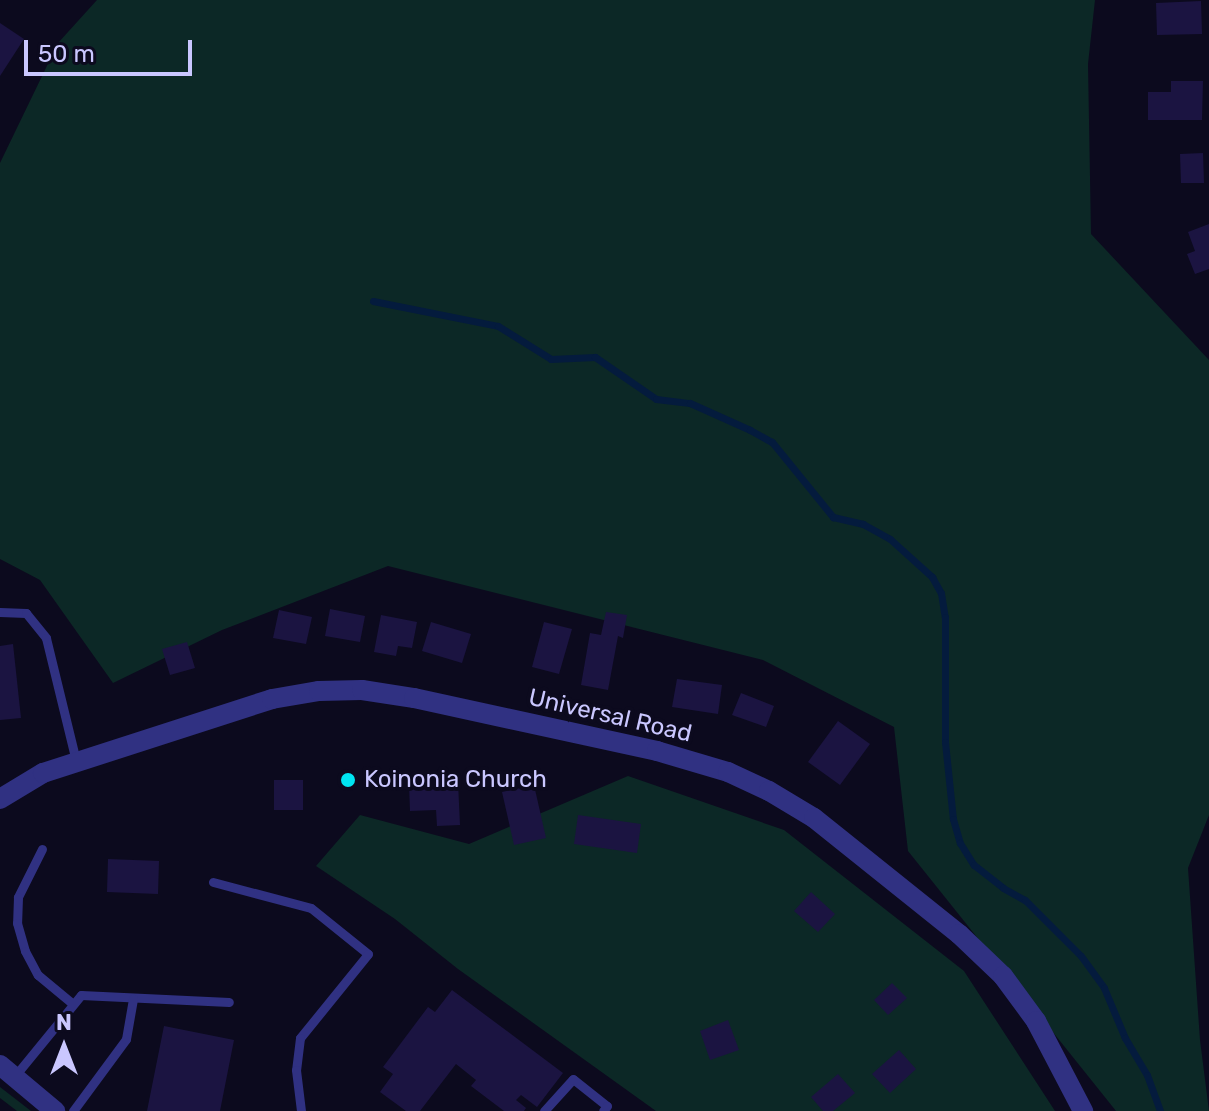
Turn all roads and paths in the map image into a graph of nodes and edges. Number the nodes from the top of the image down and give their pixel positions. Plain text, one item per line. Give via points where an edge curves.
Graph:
1 (0, 612) edge
2 (77, 762) junction
3 (0, 799) edge
4 (42, 849) dead end
5 (213, 882) dead end
6 (133, 999) junction
7 (229, 1002) dead end
8 (73, 1004) junction
9 (7, 1071) edge
10 (55, 1111) edge
11 (73, 1111) edge
12 (301, 1111) edge
13 (544, 1111) edge
14 (603, 1111) edge
15 (1083, 1111) edge

1 - 2 lane via 26,613 46,638
2 - 3 street, Universal Road via 43,773
2 - 15 street, Universal Road via 272,699 362,690 657,751 728,772 814,818 959,934 1003,976 1036,1021
4 - 8 lane via 18,897 17,923 38,975
5 - 12 lane via 311,908 368,954 300,1038 296,1070
6 - 7 lane
6 - 8 lane via 81,995
6 - 11 lane via 126,1039
8 - 9 lane
9 - 10 street
13 - 14 lane via 573,1079 607,1106

